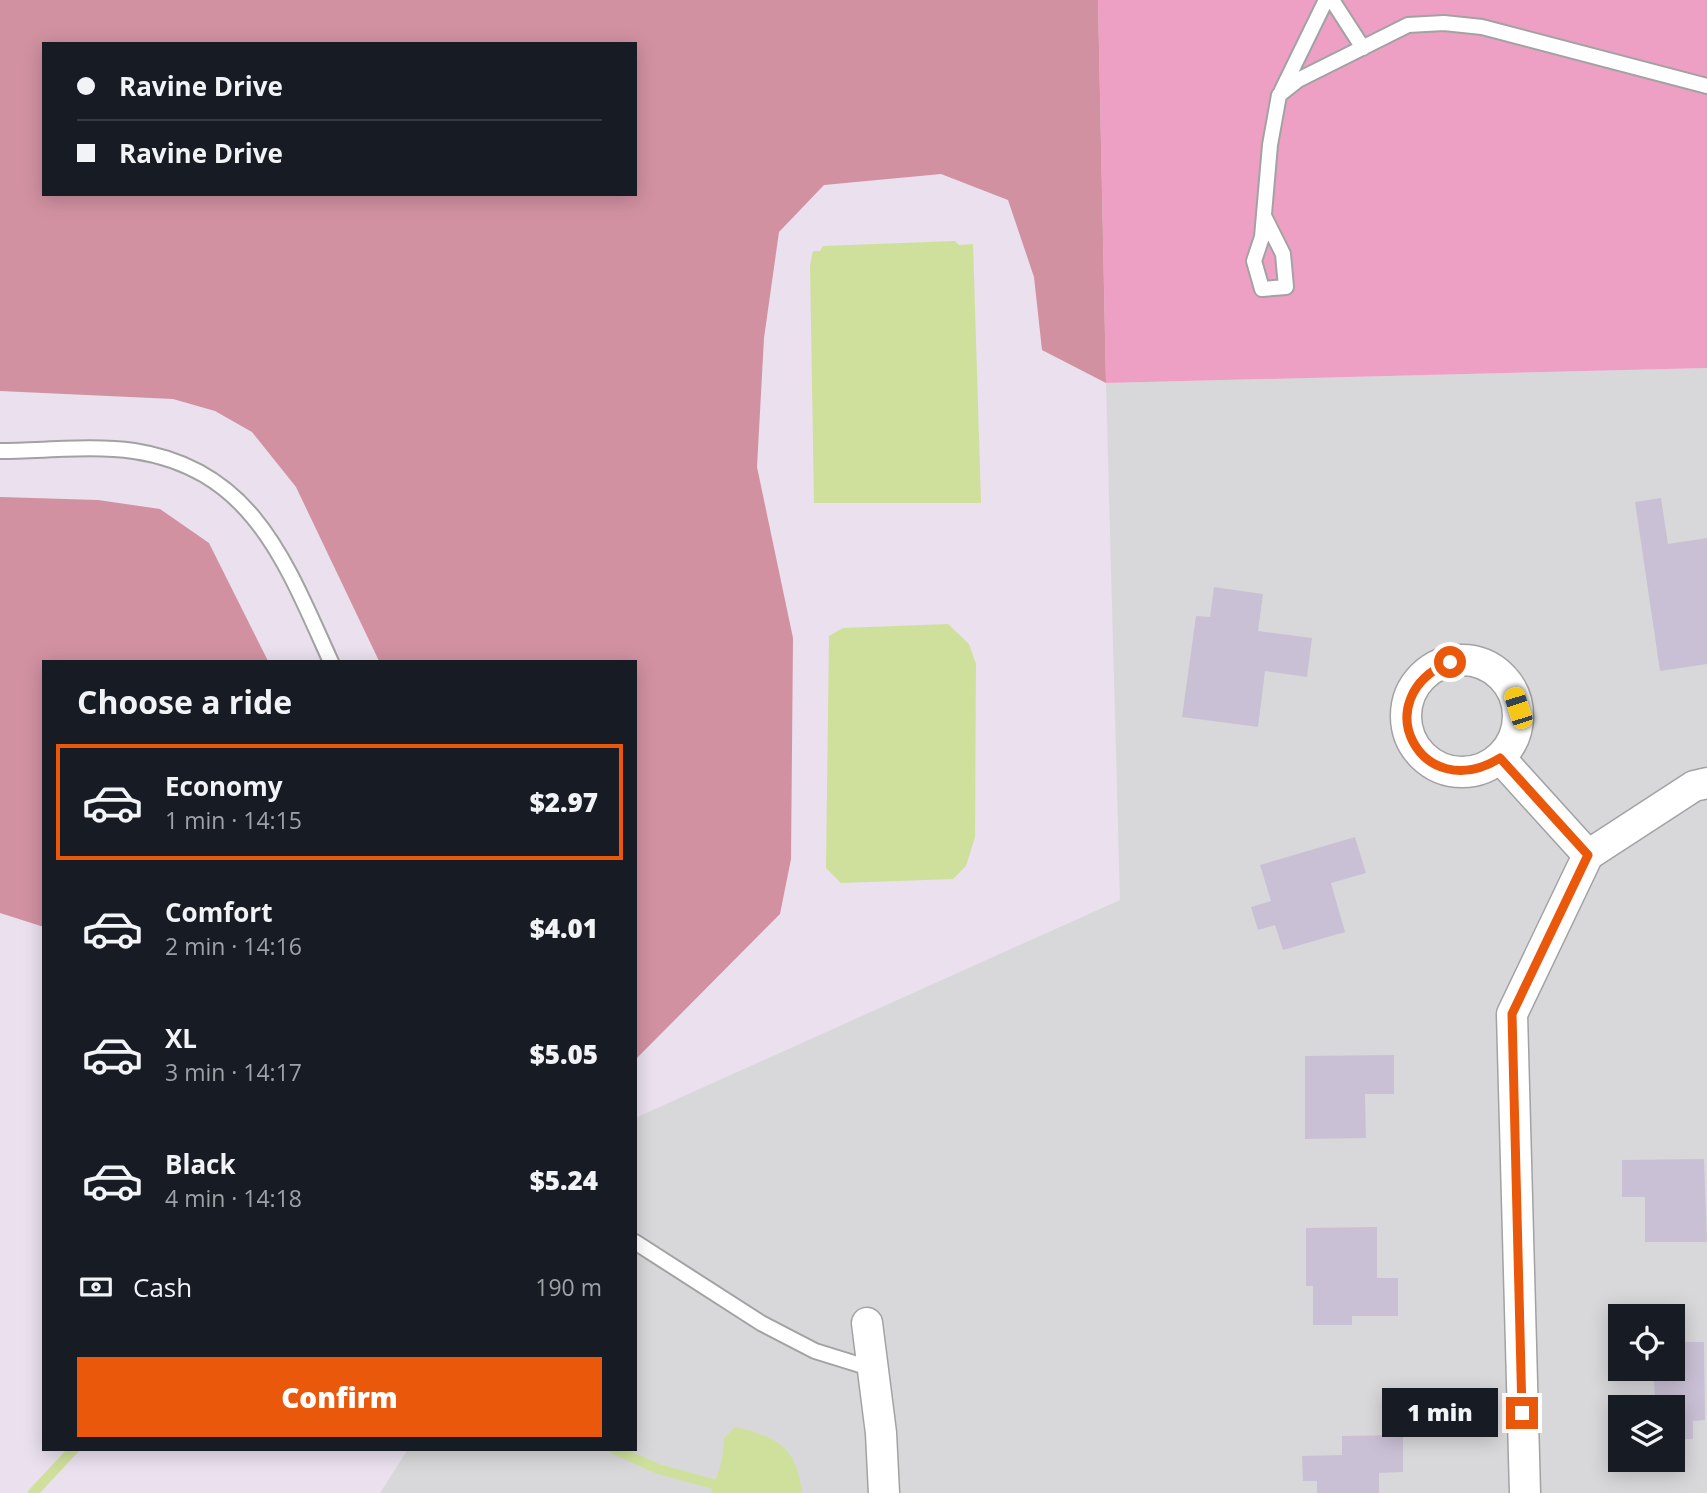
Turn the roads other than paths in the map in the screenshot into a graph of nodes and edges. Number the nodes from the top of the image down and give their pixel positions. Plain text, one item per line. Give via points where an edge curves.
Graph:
1 (1326, 0) edge
2 (1332, 0) edge
3 (1363, 48) junction
4 (1707, 86) edge
5 (1279, 95) junction
6 (1264, 216) dead end
7 (0, 451) edge
8 (330, 660) edge
9 (1500, 758) dead end
10 (1707, 783) edge
11 (1588, 855) junction
12 (637, 1243) edge
13 (867, 1323) dead end
14 (873, 1369) junction
15 (884, 1493) edge
16 (1525, 1493) edge

1 - 5 lane
2 - 3 lane
3 - 4 lane via 1408,25 1482,27
3 - 5 lane via 1298,80
5 - 6 lane
7 - 8 lane via 131,451 173,459 208,474 237,496 258,523 281,559
9 - 11 street
10 - 11 street via 1693,786
11 - 16 street via 1512,1014
12 - 14 lane via 814,1351
13 - 14 street
14 - 15 street

